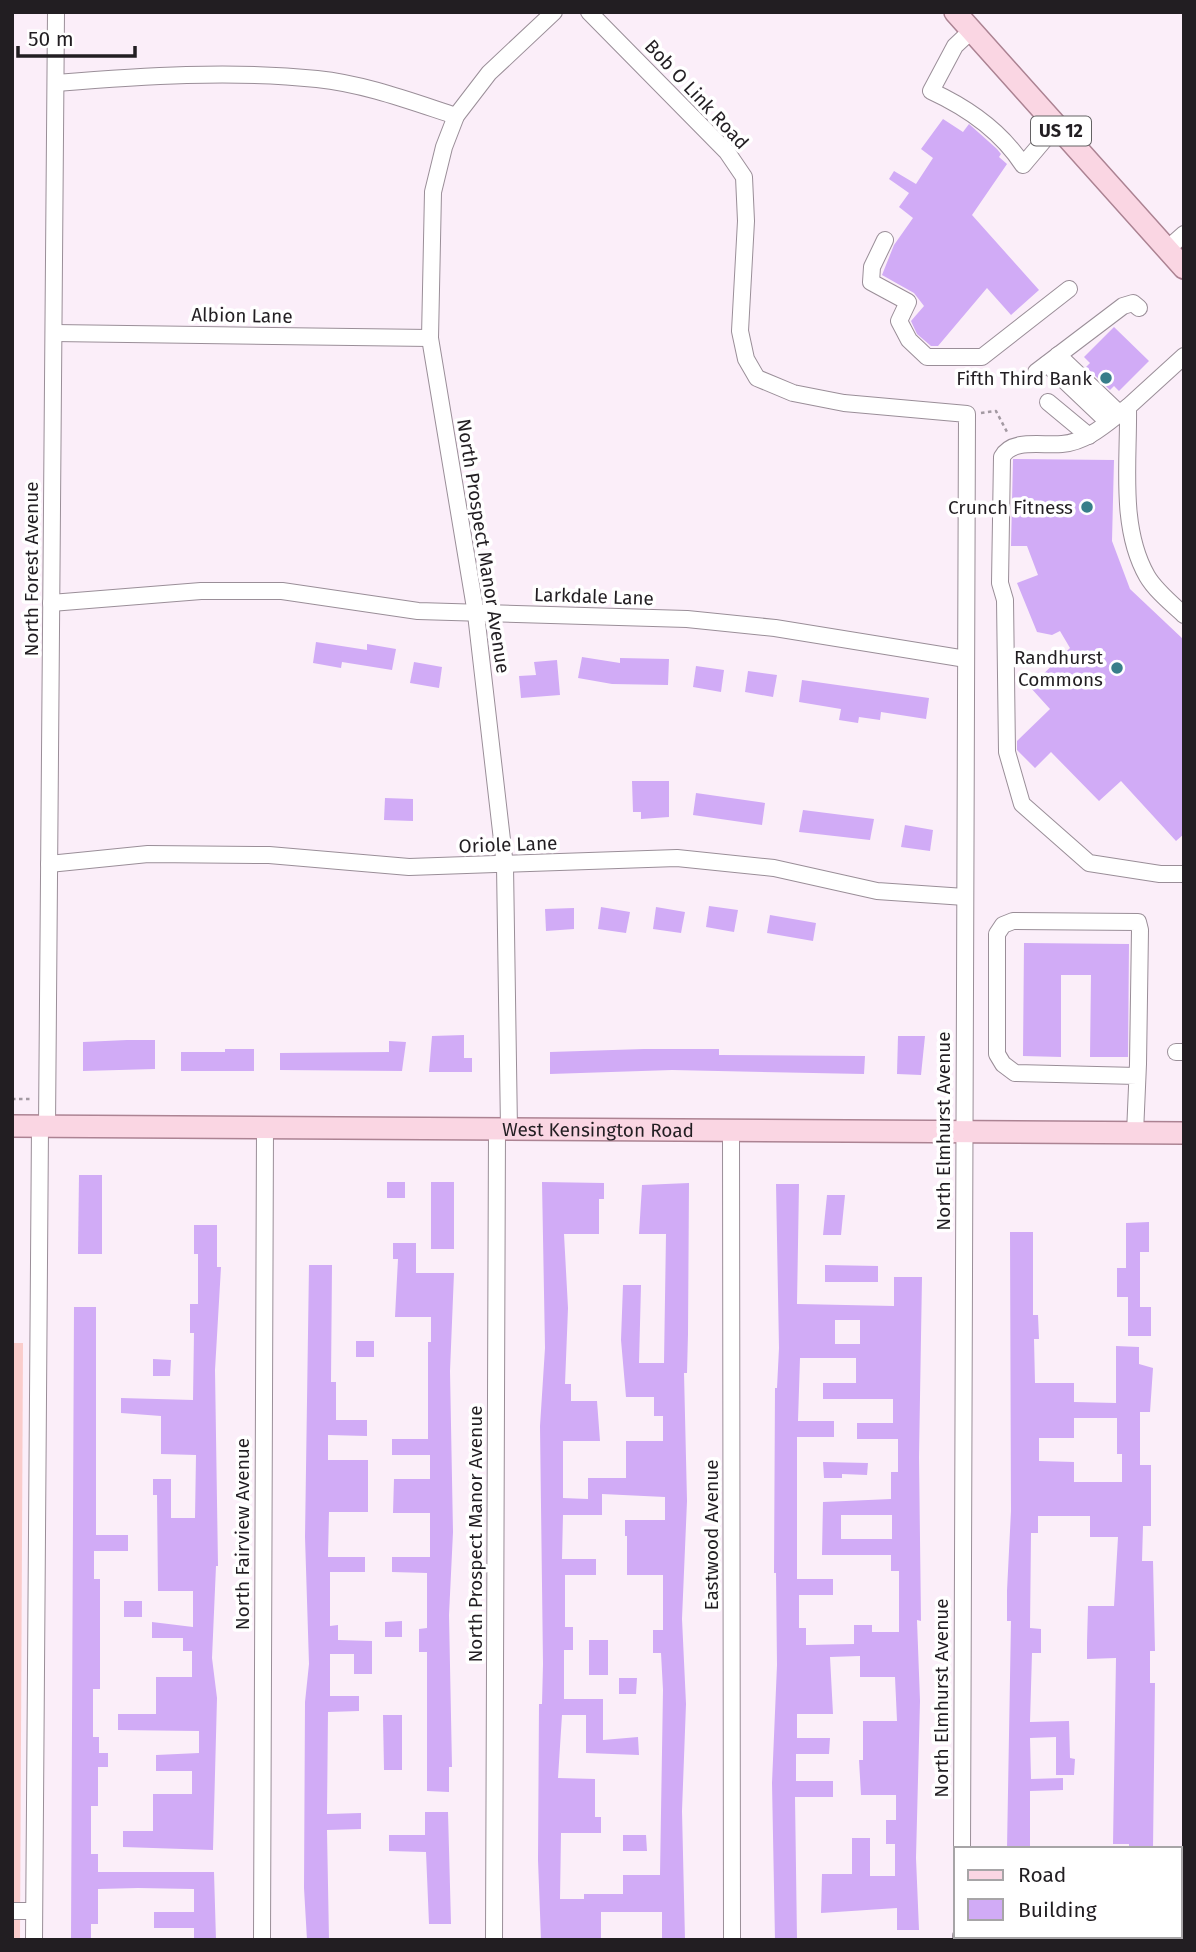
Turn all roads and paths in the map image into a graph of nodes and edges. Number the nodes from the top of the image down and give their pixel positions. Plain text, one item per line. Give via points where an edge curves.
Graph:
1 (56, 12) edge
2 (554, 12) edge
3 (589, 12) edge
4 (955, 12) edge
5 (972, 30) junction
6 (56, 83) junction
7 (456, 116) junction
8 (1056, 126) junction
9 (1184, 234) edge
10 (884, 240) dead end
11 (1166, 250) junction
12 (1184, 268) edge
13 (1069, 289) dead end
14 (1139, 308) dead end
15 (54, 333) junction
16 (430, 338) junction
17 (1184, 356) edge
18 (1048, 401) dead end
19 (967, 414) junction
20 (1118, 414) junction
21 (1089, 436) junction
22 (1014, 446) junction
23 (51, 603) junction
24 (476, 614) junction
25 (1184, 615) edge
26 (966, 659) junction
27 (49, 864) junction
28 (505, 866) junction
29 (1184, 874) edge
30 (965, 897) junction
31 (1137, 1076) junction
32 (12, 1099) edge
33 (35, 1100) dead end
34 (12, 1126) edge
35 (43, 1126) junction
36 (265, 1128) junction
37 (503, 1129) junction
38 (731, 1130) junction
39 (964, 1132) junction
40 (1135, 1133) junction
41 (1184, 1133) edge
42 (962, 1847) edge
43 (12, 1911) edge
44 (34, 1911) junction
45 (34, 1940) edge
46 (262, 1940) edge
47 (494, 1940) edge
48 (732, 1940) edge

1 - 6 street, North Forest Avenue
2 - 7 street, North Prospect Manor Avenue via 489,73
3 - 19 street, Bob O Link Road via 727,152 744,177 740,331 746,359 757,378 793,394 844,403
4 - 5 main road, US 12
5 - 8 main road, US 12
5 - 8 street via 955,46 931,91 957,103 1008,142 1023,165
6 - 7 street via 237,75 317,79 381,91
6 - 15 street, North Forest Avenue
7 - 16 street, North Prospect Manor Avenue via 433,192
8 - 11 main road, US 12
9 - 11 street
10 - 13 street via 871,282 908,302 899,321 909,340 928,357 982,357
11 - 12 main road, US 12
14 - 20 street via 1133,303 1123,306 1047,364
15 - 16 street, Albion Lane
15 - 23 street, North Forest Avenue
16 - 24 street, North Prospect Manor Avenue
17 - 20 street
18 - 21 street
19 - 22 path via 996,411
19 - 26 street, North Elmhurst Avenue
20 - 21 street
20 - 25 street via 1135,547 1148,578
21 - 22 street via 1065,444
22 - 29 street via 1006,450 1000,466 1000,583 1007,752 1022,804 1089,863
23 - 24 street, Larkdale Lane via 201,592 282,592 418,611
23 - 27 street, North Forest Avenue
24 - 26 street, Larkdale Lane via 762,626
24 - 28 street, North Prospect Manor Avenue
26 - 30 street, North Elmhurst Avenue
27 - 28 street, Oriole Lane via 148,853 268,855 409,867
27 - 35 street, North Forest Avenue
28 - 30 street, Oriole Lane via 677,858 774,867 877,891
28 - 37 street, North Prospect Manor Avenue
30 - 39 street, North Elmhurst Avenue
31 - 31 street via 1138,922 1013,921 1003,925 997,947 997,1054 1003,1064 1015,1073
31 - 40 street
32 - 33 path
34 - 35 main road, West Kensington Road
35 - 36 main road, West Kensington Road
35 - 44 street, North Forest Avenue
36 - 37 main road, West Kensington Road
36 - 46 street, North Fairview Avenue
37 - 38 main road, West Kensington Road
37 - 47 street, North Prospect Manor Avenue
38 - 39 main road, West Kensington Road
38 - 48 street, Eastwood Avenue
39 - 40 main road, West Kensington Road
39 - 42 street, North Elmhurst Avenue
40 - 41 main road, West Kensington Road
43 - 44 street
44 - 45 street, North Forest Avenue

